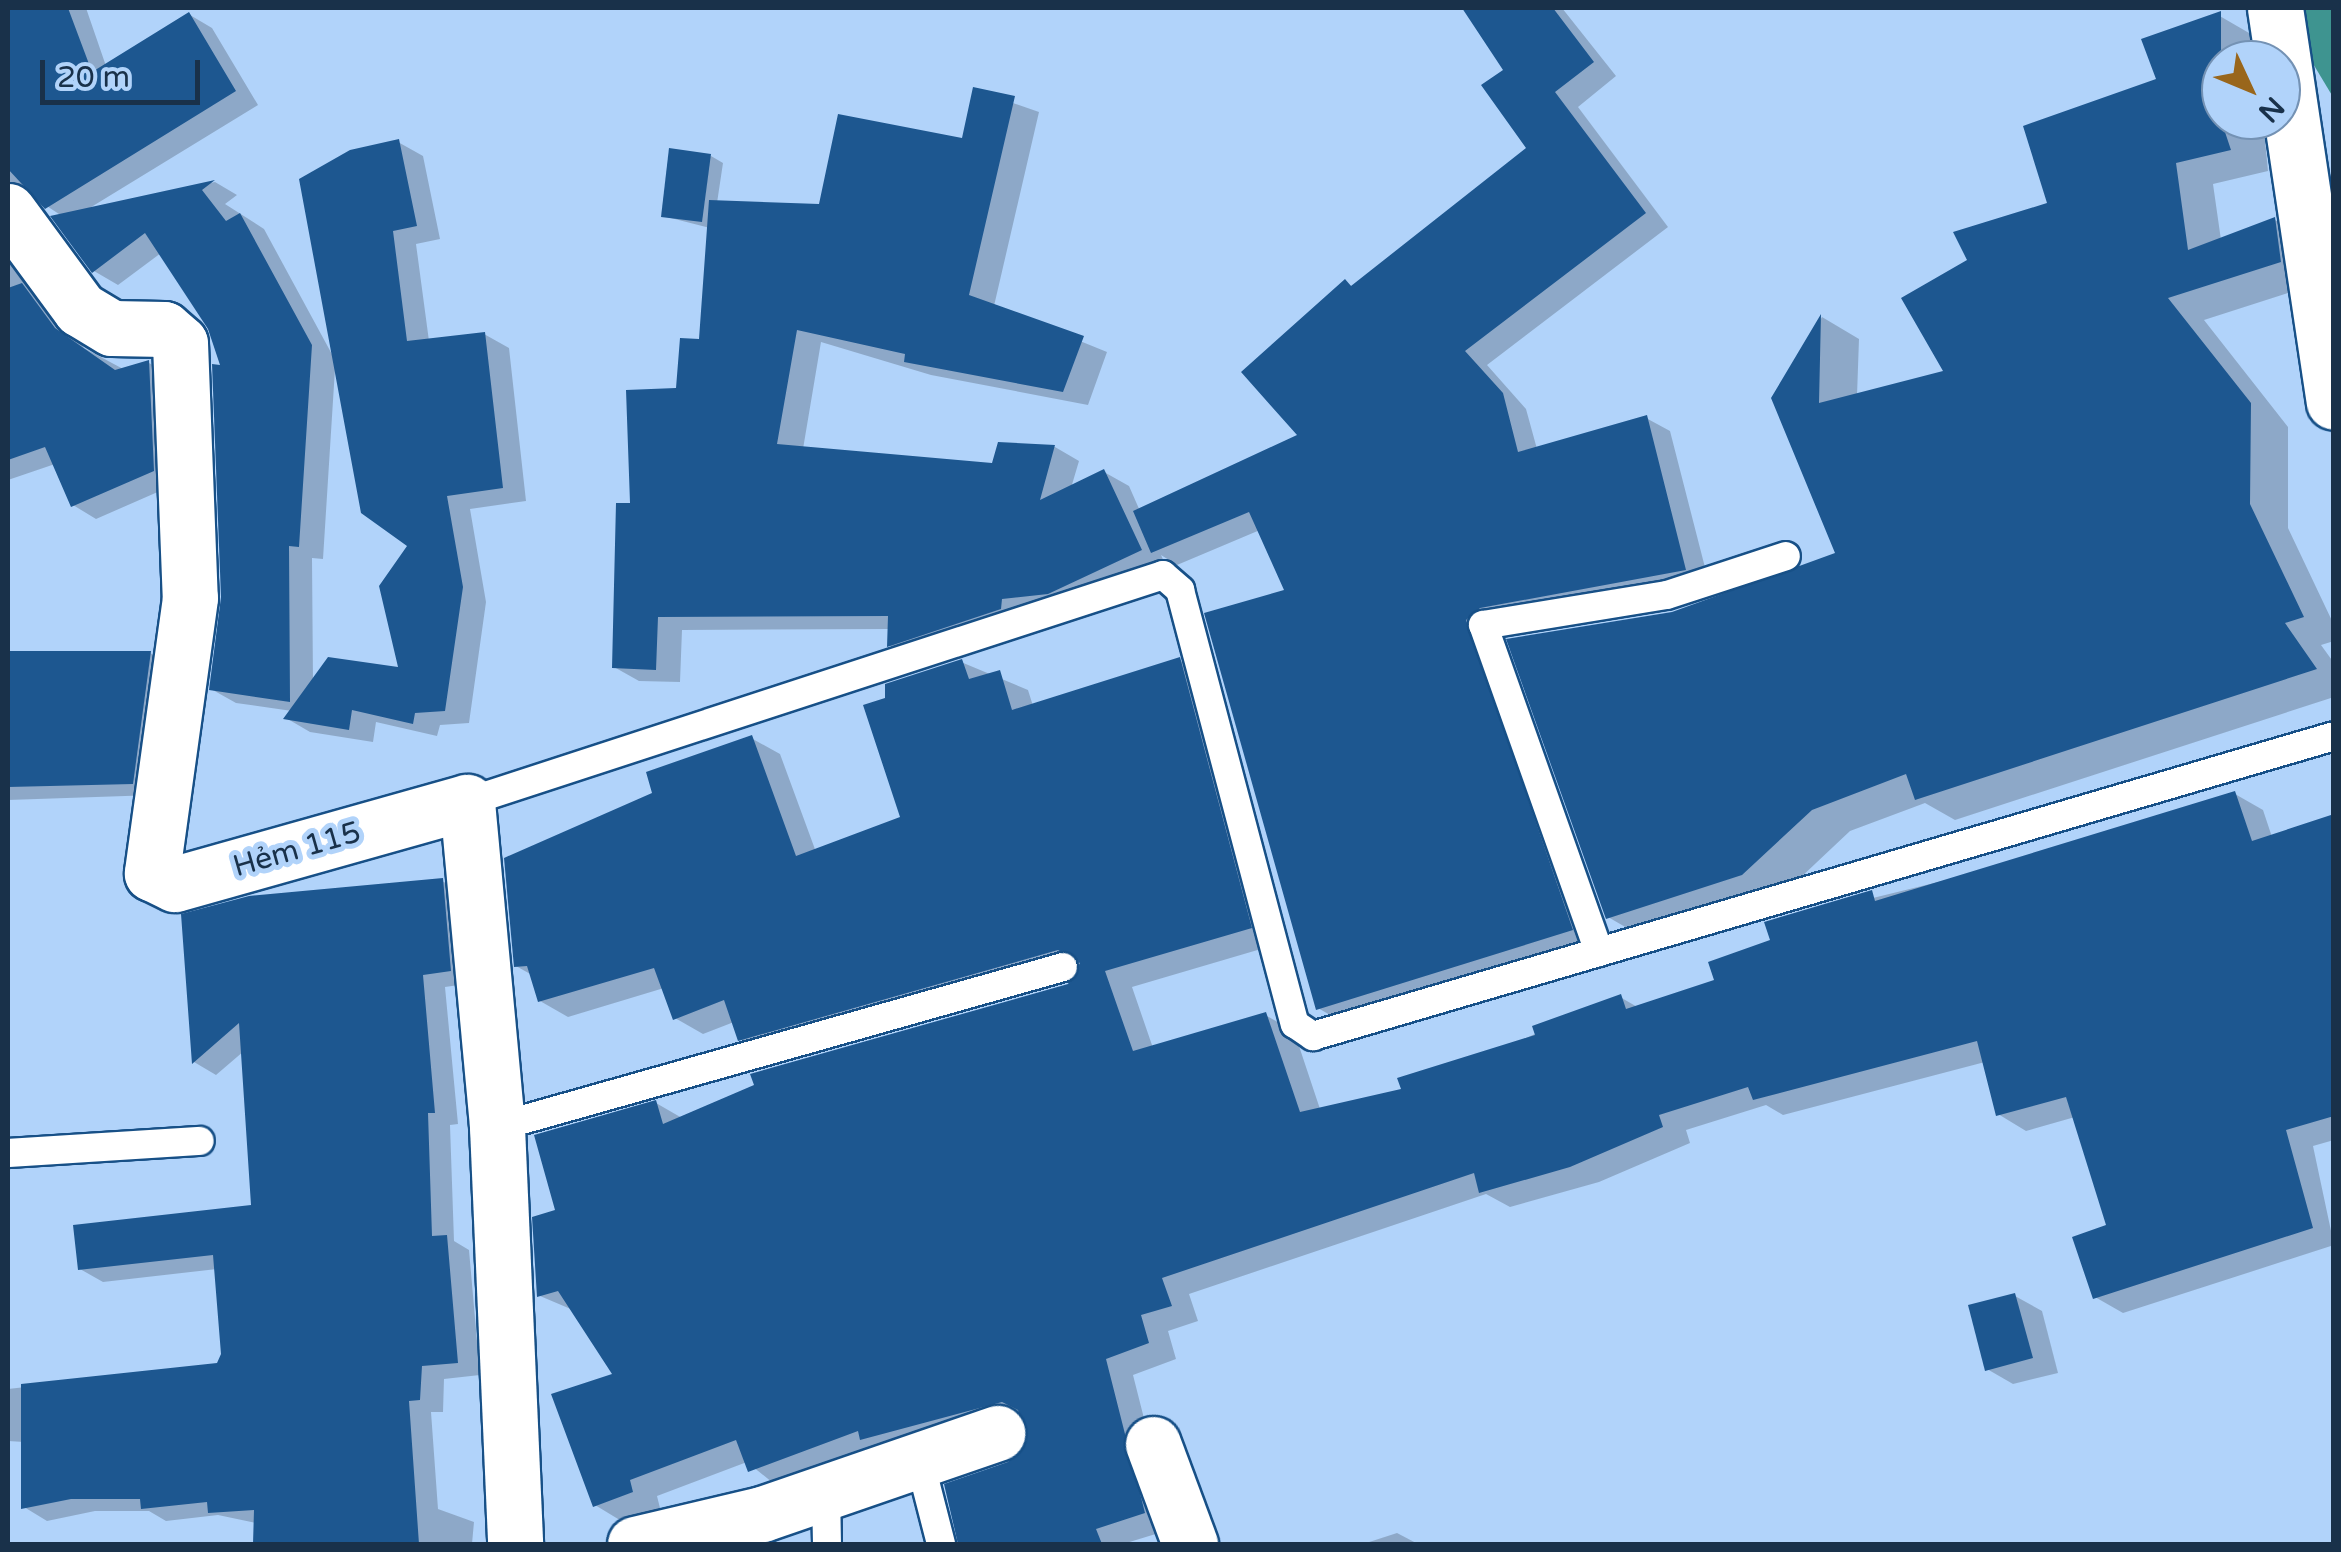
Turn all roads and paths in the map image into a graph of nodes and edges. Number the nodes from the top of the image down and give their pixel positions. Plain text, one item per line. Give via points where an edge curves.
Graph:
1 (2275, 8) edge
2 (8, 211) edge
3 (2334, 402) edge
4 (1786, 556) dead end
5 (2334, 736) edge
6 (466, 802) junction
7 (1599, 952) junction
8 (1064, 967) dead end
9 (498, 1127) junction
10 (200, 1141) dead end
11 (8, 1154) edge
12 (997, 1433) dead end
13 (1153, 1444) dead end
14 (920, 1462) junction
15 (826, 1518) edge
16 (516, 1544) edge
17 (635, 1544) edge
18 (941, 1544) edge
19 (1190, 1544) edge

1 - 3 street
2 - 6 street, Hẻm 115 via 80,309 112,328 164,329 180,343 190,598 152,874 176,884
4 - 7 lane via 1666,595 1483,625
5 - 7 lane
6 - 7 lane via 1163,575 1180,590 1303,1035
6 - 9 street
8 - 9 lane
9 - 16 street
10 - 11 lane
12 - 14 street
13 - 19 street
14 - 15 street
14 - 18 lane
15 - 17 street

